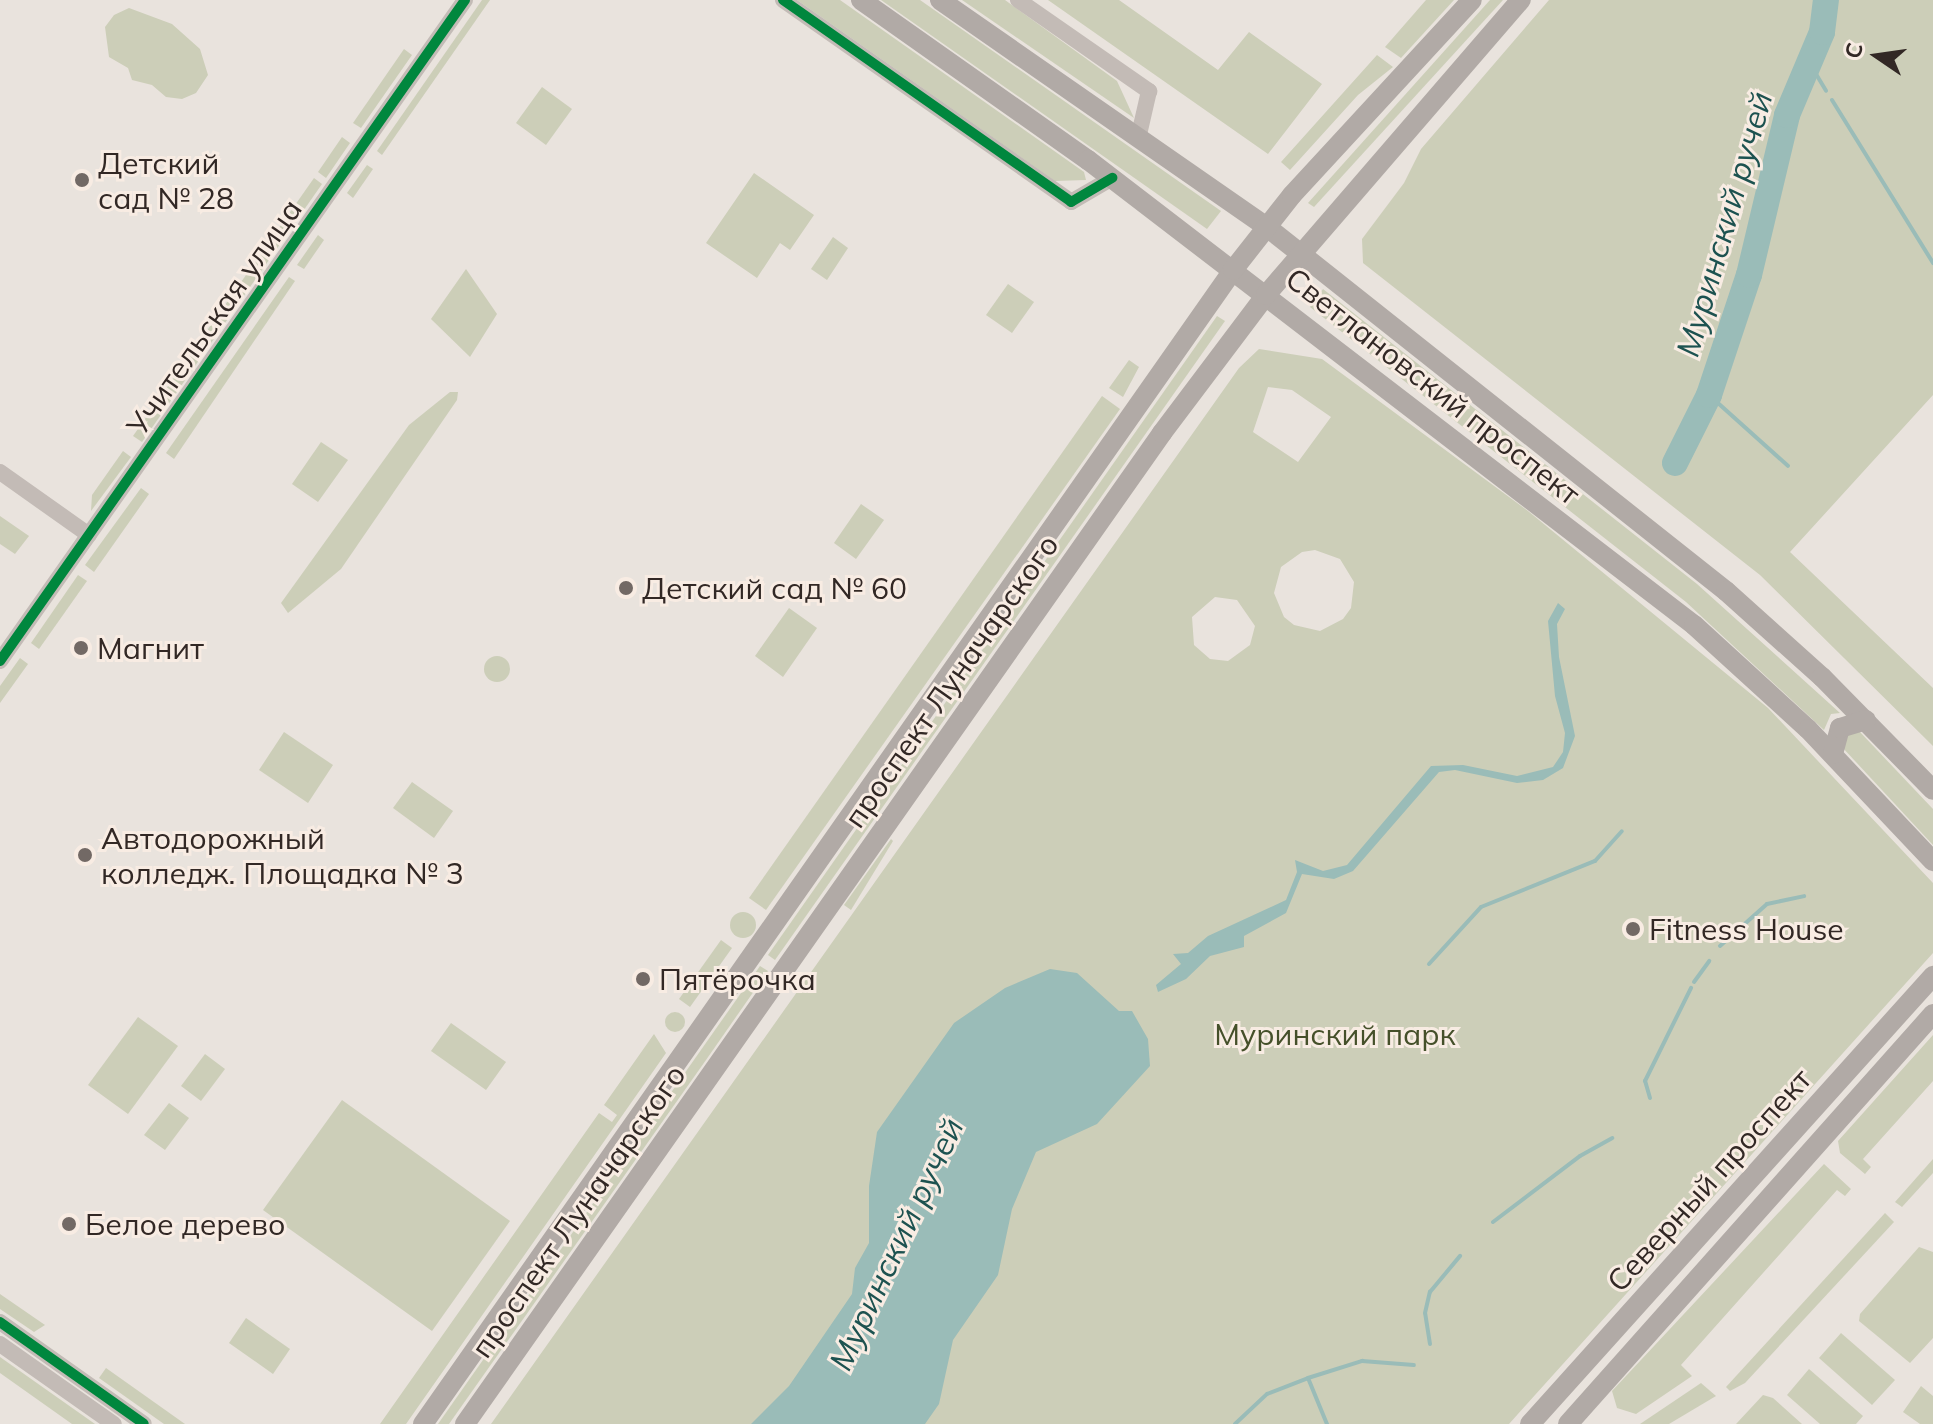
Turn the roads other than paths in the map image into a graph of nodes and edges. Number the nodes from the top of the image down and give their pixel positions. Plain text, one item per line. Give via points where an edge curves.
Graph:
1 (465, 0) edge
2 (783, 0) edge
3 (861, 0) edge
4 (940, 0) edge
5 (1018, 0) edge
6 (1472, 0) edge
7 (1521, 0) edge
8 (1138, 139) junction
9 (1112, 178) junction
10 (1267, 227) junction
11 (1300, 254) junction
12 (1233, 270) junction
13 (1266, 295) junction
14 (0, 472) edge
15 (89, 535) junction
16 (0, 661) edge
17 (1866, 720) junction
18 (1833, 754) junction
19 (1933, 790) edge
20 (1933, 861) edge
21 (1933, 976) edge
22 (1933, 1014) edge
23 (0, 1322) edge
24 (0, 1344) edge
25 (114, 1424) edge
26 (144, 1424) edge
27 (423, 1424) edge
28 (465, 1424) edge
29 (1530, 1424) edge
30 (1568, 1424) edge

1 - 15 street, Учительская улица
2 - 9 street via 1071,202
3 - 9 main road, Светлановский проспект
4 - 8 main road, Светлановский проспект
5 - 8 street via 1149,91
6 - 10 main road, проспект Луначарского
7 - 11 main road, проспект Луначарского
8 - 10 main road, Светлановский проспект
9 - 12 main road, Светлановский проспект
10 - 11 main road, Светлановский проспект
10 - 12 main road, проспект Луначарского
11 - 13 main road, проспект Луначарского
11 - 17 main road, Светлановский проспект via 1726,591
12 - 13 main road, Светлановский проспект
12 - 27 main road, проспект Луначарского
13 - 18 main road, Светлановский проспект via 1694,625
13 - 28 main road, проспект Луначарского via 1162,433
14 - 15 street
15 - 16 street, Учительская улица
17 - 18 main road via 1840,728
17 - 19 main road, Светлановский проспект
18 - 20 main road, Светлановский проспект
21 - 29 main road, Северный проспект
22 - 30 main road, Северный проспект
23 - 26 street
24 - 25 street

